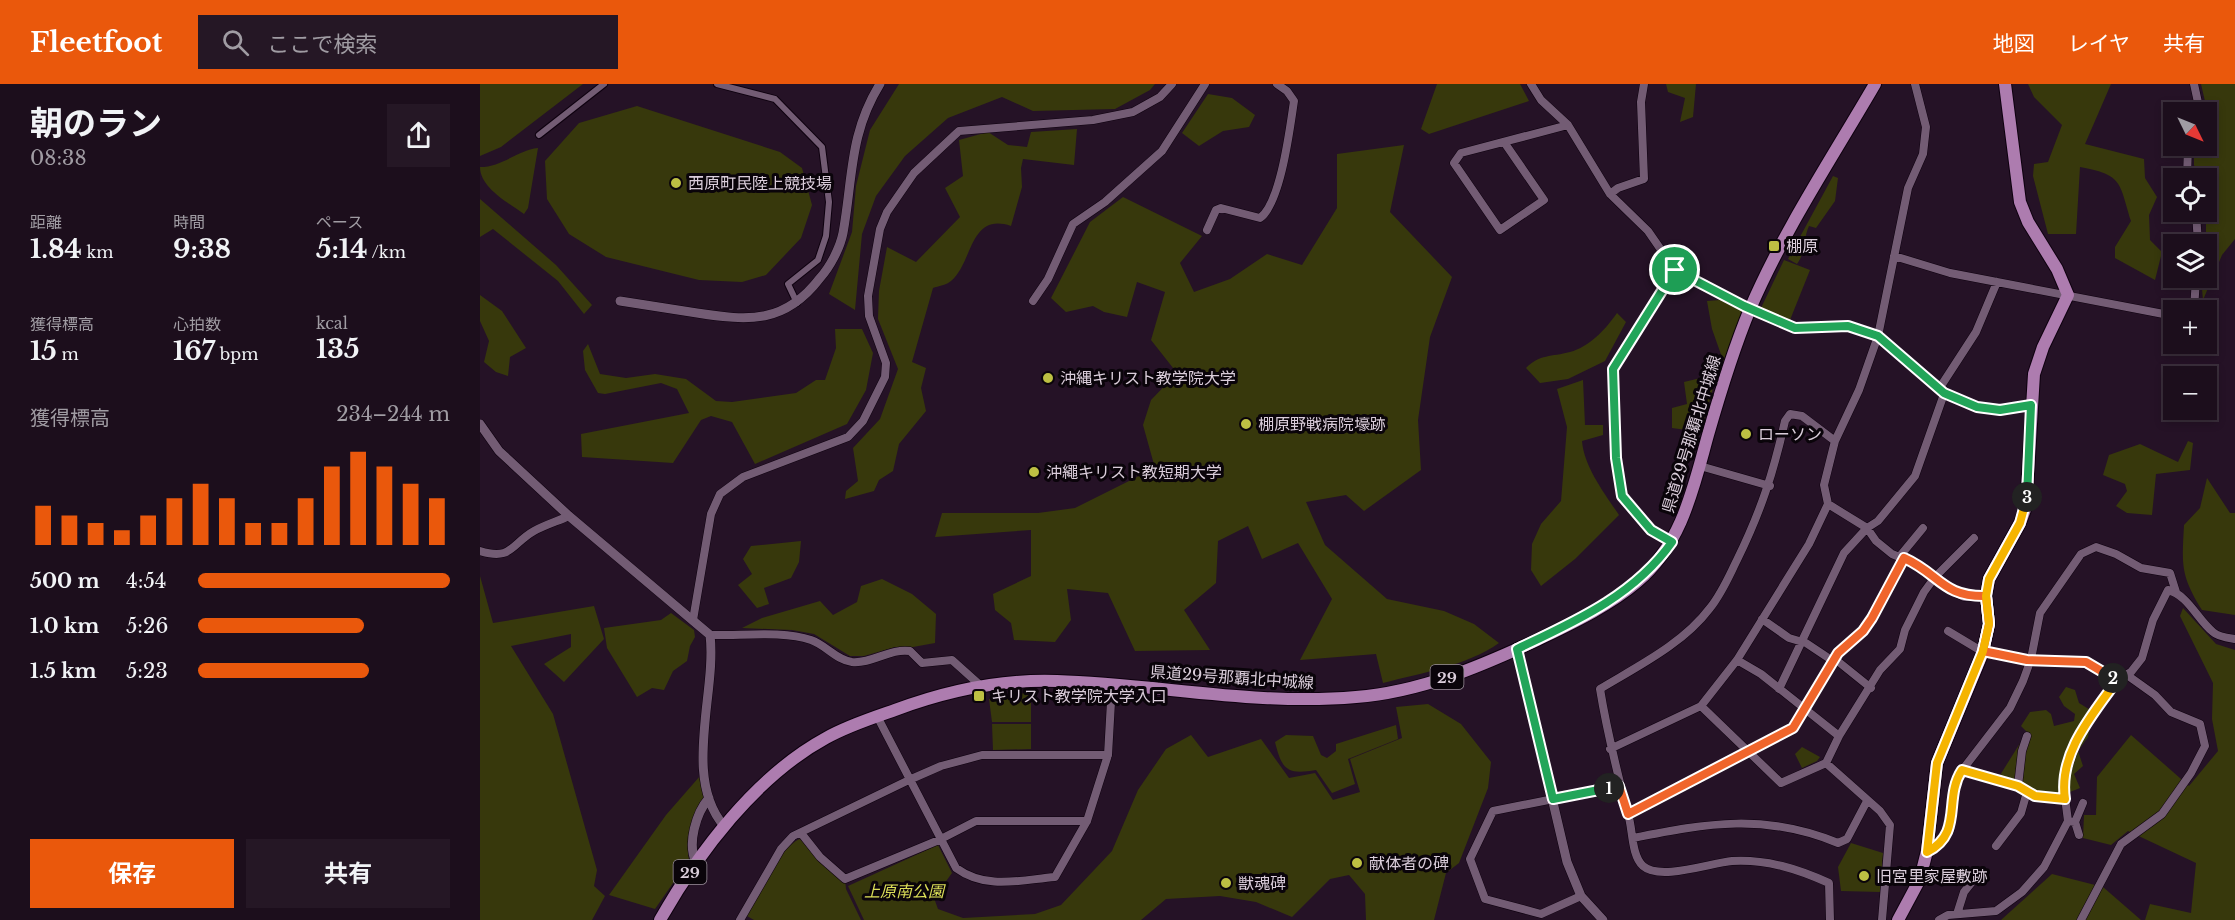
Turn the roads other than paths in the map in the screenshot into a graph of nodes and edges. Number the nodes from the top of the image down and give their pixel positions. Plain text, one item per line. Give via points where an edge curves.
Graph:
1 (604, 84) edge
2 (717, 84) edge
3 (880, 84) edge
4 (1172, 84) edge
5 (1205, 84) edge
6 (1277, 84) edge
7 (1531, 84) edge
8 (1644, 84) edge
9 (1875, 84) edge
10 (1916, 84) edge
11 (2005, 84) edge
12 (2194, 84) edge
13 (2198, 102) edge
14 (1568, 125) junction
15 (539, 135) dead end
16 (1504, 142) junction
17 (1610, 194) junction
18 (1207, 230) dead end
19 (1894, 256) junction
20 (1675, 270) junction
21 (1997, 282) junction
22 (2068, 295) junction
23 (620, 301) dead end
24 (1033, 301) dead end
25 (797, 303) junction
26 (1750, 309) junction
27 (2163, 314) edge
28 (1878, 336) junction
29 (1942, 392) junction
30 (2031, 405) junction
31 (480, 424) edge
32 (1835, 441) junction
33 (1700, 466) junction
34 (1770, 486) junction
35 (1828, 504) junction
36 (569, 516) junction
37 (1867, 528) junction
38 (1923, 528) dead end
39 (1974, 538) dead end
40 (1672, 542) junction
41 (480, 551) edge
42 (1902, 557) junction
43 (1935, 577) junction
44 (2176, 592) junction
45 (1986, 596) junction
46 (1762, 619) junction
47 (693, 620) junction
48 (1948, 631) dead end
49 (710, 635) junction
50 (2235, 639) edge
51 (1802, 642) junction
52 (1517, 649) junction
53 (1983, 651) junction
54 (2031, 659) junction
55 (1737, 660) junction
56 (1834, 660) junction
57 (2127, 675) junction
58 (2118, 679) junction
59 (1112, 684) junction
60 (981, 686) junction
61 (1871, 688) junction
62 (1779, 689) junction
63 (1701, 706) junction
64 (1805, 709) junction
65 (877, 716) junction
66 (1839, 736) junction
67 (2027, 736) dead end
68 (1611, 748) junction
69 (1750, 753) junction
70 (1108, 755) junction
71 (1826, 764) junction
72 (1962, 770) junction
73 (909, 780) junction
74 (1619, 786) junction
75 (2018, 786) junction
76 (2027, 792) junction
77 (709, 798) junction
78 (1553, 799) junction
79 (2065, 799) junction
80 (1867, 801) junction
81 (2083, 803) dead end
82 (1628, 814) junction
83 (1087, 821) junction
84 (2072, 822) junction
85 (724, 826) junction
86 (801, 833) junction
87 (2079, 835) dead end
88 (1633, 838) junction
89 (939, 840) junction
90 (1996, 846) dead end
91 (1927, 852) junction
92 (696, 862) junction
93 (1972, 882) dead end
94 (1581, 896) junction
95 (1957, 914) junction
96 (660, 920) edge
97 (740, 920) edge
98 (1603, 920) edge
99 (1830, 920) edge
100 (1882, 920) edge
101 (1898, 920) edge
102 (1939, 920) edge
103 (2081, 920) edge

1 - 15 street
2 - 25 street via 775,99 822,147 829,202 826,236 818,260 788,284
3 - 25 street via 858,128 843,236 826,272
4 - 47 street via 1160,97 1133,112 1093,120 959,131 914,173 880,229 868,296 869,316 886,363 885,377 863,421 848,437 743,477 720,494 711,514
5 - 24 street via 1162,151 1105,202 1073,224 1048,279
6 - 18 street via 1294,101 1275,192 1266,213 1260,218 1221,208 1216,210
7 - 14 street via 1541,100
8 - 17 street via 1644,179
9 - 26 main road, 県道29号那覇北中城線 / 29 via 1773,260
10 - 19 street via 1926,127 1923,154 1908,188
11 - 22 main road via 2020,202
12 - 13 street
14 - 16 street
14 - 17 street
16 - 16 street via 1461,153 1454,163 1500,230 1544,200
17 - 20 street via 1648,231
19 - 21 street
19 - 28 street
20 - 26 street
20 - 40 street via 1613,369 1622,496 1651,530
21 - 22 street
21 - 29 street via 1976,332
22 - 27 street
22 - 30 main road via 2043,347 2034,374
23 - 25 street via 742,320 768,316
26 - 28 street via 1795,328 1848,326
26 - 33 main road, 県道29号那覇北中城線 / 29
28 - 29 street
28 - 32 street
29 - 30 street via 1977,407 2000,410
29 - 37 street via 1916,476 1878,521
30 - 45 main road via 2026,507 1989,579
31 - 36 street via 499,451
32 - 34 street via 1803,416 1790,414
32 - 35 street via 1824,485
33 - 34 street
33 - 40 main road, 県道29号那覇北中城線 / 29 via 1689,505
34 - 68 street via 1757,522 1710,609 1656,656 1600,689
35 - 37 street
35 - 46 street via 1809,544
36 - 41 street via 532,531 510,552 495,555
36 - 47 street
37 - 42 street via 1876,541
37 - 51 street via 1844,553
38 - 42 street
39 - 43 street
40 - 52 main road, 県道29号那覇北中城線 / 29 via 1646,574 1621,595
42 - 43 street
42 - 56 street via 1868,625
43 - 45 street via 1964,597
43 - 61 street via 1905,630 1900,649 1880,670
44 - 50 street via 2213,633
44 - 54 street via 2170,573 2140,568 2096,547 2081,554 2040,613
44 - 57 street via 2168,590 2163,598 2142,658
45 - 53 main road via 1989,624
46 - 51 street via 1789,638
46 - 55 street
47 - 49 street
48 - 53 street
49 - 60 street via 804,638 851,662 910,651 922,663 957,662
49 - 77 street via 703,735
51 - 56 street
51 - 62 street
52 - 59 main road, 県道29号那覇北中城線 / 29 via 1427,684 1359,697 1290,700
52 - 78 street
53 - 54 street
53 - 91 main road via 1937,763
54 - 58 street via 2086,662
54 - 72 street via 2010,708
55 - 62 street
55 - 63 street
56 - 61 street
56 - 64 street
57 - 58 street
57 - 103 street via 2171,712 2200,724 2205,746 2162,814 2121,844
58 - 79 street via 2075,746 2062,782
59 - 60 main road, 県道29号那覇北中城線 / 29 via 1034,680
59 - 70 street
60 - 65 main road, 県道29号那覇北中城線 / 29 via 918,701
61 - 66 street
62 - 64 street
63 - 68 street
63 - 69 street
64 - 66 street
64 - 69 street via 1793,728
65 - 73 street
65 - 85 main road, 県道29号那覇北中城線 / 29 via 814,745
66 - 71 street
67 - 75 street
68 - 74 street
69 - 71 street via 1781,783
69 - 82 street
70 - 73 street via 982,755
70 - 83 street
71 - 80 street
72 - 75 street
72 - 91 street via 1953,795 1950,830
73 - 86 street
73 - 89 street
74 - 78 street
74 - 82 street
75 - 76 street
76 - 79 street
76 - 90 street via 2021,813
77 - 85 street
77 - 92 street via 700,812 691,848
78 - 94 street via 1567,862
78 - 94 street via 1493,812 1470,859 1485,899 1541,914
79 - 84 street
80 - 88 street via 1847,839 1838,843 1774,824 1731,822
80 - 100 street via 1890,825
81 - 84 street
82 - 88 street
83 - 89 street via 976,821
83 - 89 street via 1055,877 990,883 974,880 956,868
84 - 87 street
84 - 95 street via 2044,867 2016,897 1996,911
85 - 92 main road, 県道29号那覇北中城線 / 29
86 - 89 street via 845,879
86 - 97 street via 781,849
88 - 99 street via 1637,857 1650,870 1663,872 1754,860 1799,869 1829,883
91 - 101 main road via 1920,879
92 - 96 main road, 県道29号那覇北中城線 / 29
93 - 95 street
94 - 98 street
95 - 102 street

